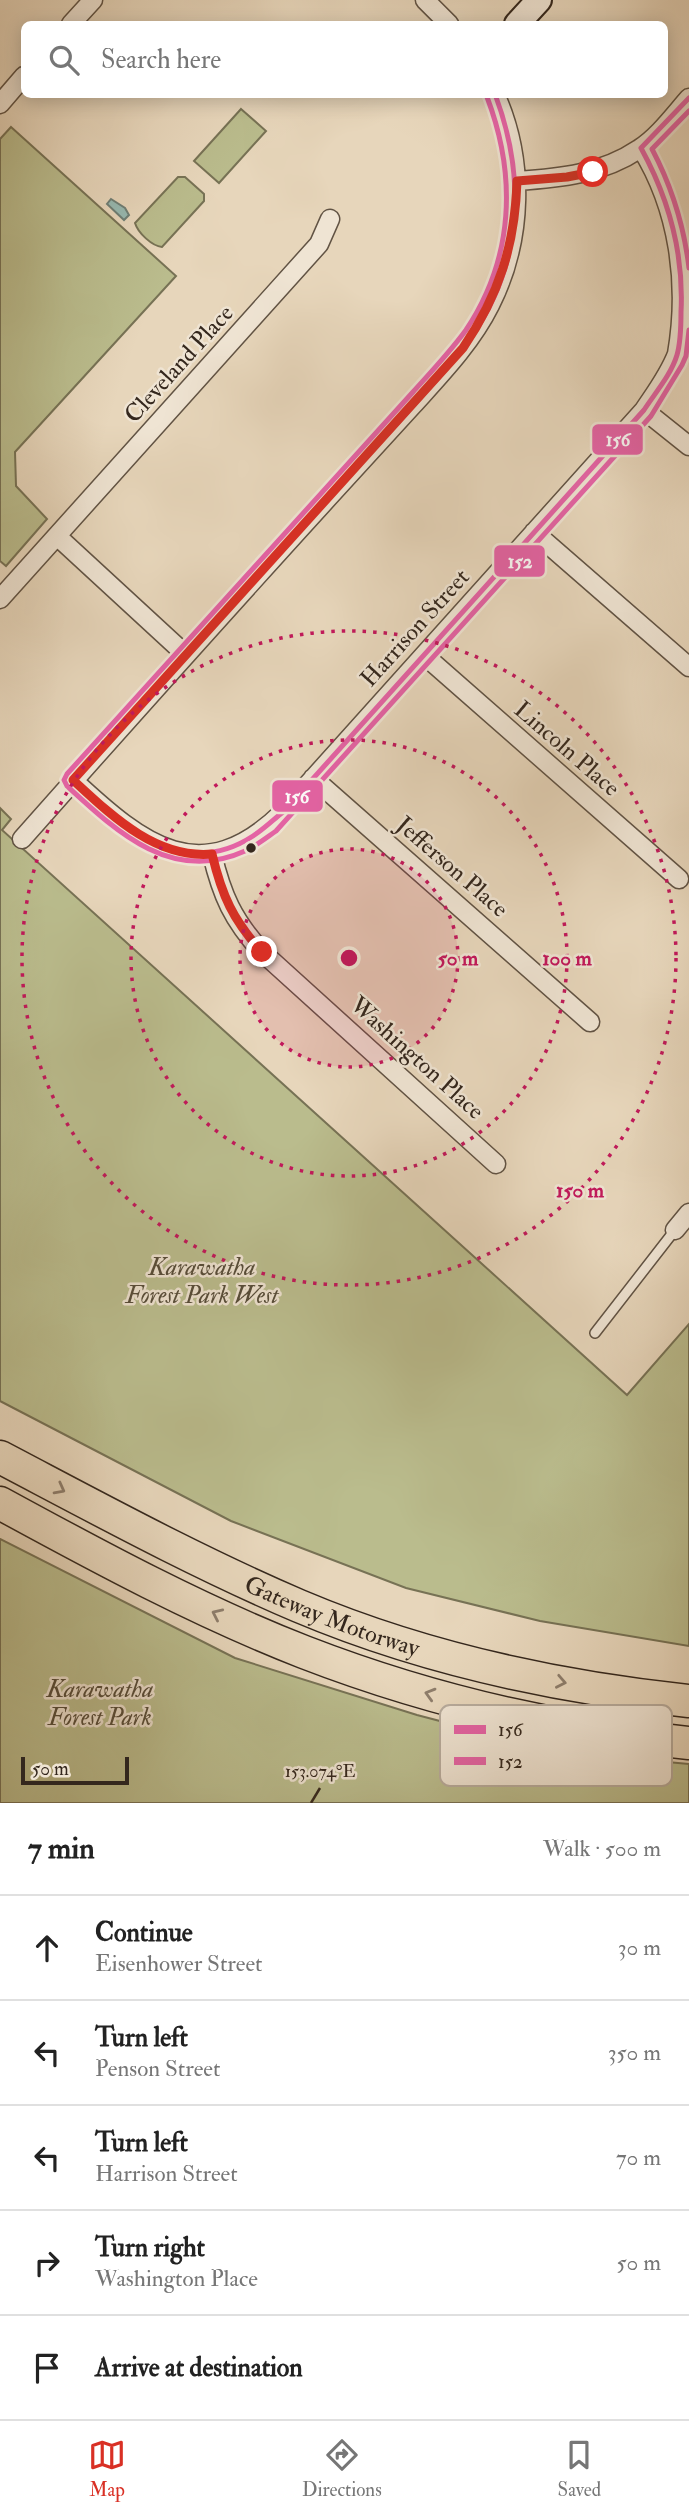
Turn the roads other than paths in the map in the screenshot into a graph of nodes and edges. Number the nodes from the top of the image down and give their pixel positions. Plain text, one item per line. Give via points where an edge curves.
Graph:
1 (93, 0) edge
2 (425, 0) edge
3 (539, 0) edge
4 (74, 21) edge
5 (446, 21) edge
6 (520, 21) edge
7 (21, 80) edge
8 (496, 98) edge
9 (689, 98) edge
10 (0, 104) edge
11 (641, 148) junction
12 (517, 181) junction
13 (330, 219) dead end
14 (688, 273) edge
15 (644, 410) junction
16 (689, 446) edge
17 (534, 532) junction
18 (58, 537) junction
19 (0, 599) edge
20 (185, 654) junction
21 (424, 655) junction
22 (689, 667) edge
23 (313, 778) junction
24 (73, 780) junction
25 (22, 839) dead end
26 (212, 854) junction
27 (679, 879) dead end
28 (590, 1022) dead end
29 (496, 1164) dead end
30 (689, 1213) edge
31 (675, 1230) joint
32 (595, 1333) dead end
33 (0, 1458) edge
34 (0, 1503) edge
35 (689, 1702) edge
36 (470, 1705) edge

1 - 4 street
2 - 5 street
3 - 6 street
7 - 10 street
8 - 12 street via 510,138
9 - 11 street
11 - 12 street via 593,172
11 - 14 street, Harrison Street via 670,206
12 - 20 street via 512,238 499,284 463,348
13 - 18 street, Cleveland Place via 319,244
14 - 15 street, Harrison Street via 686,316 677,353
15 - 16 street
15 - 17 street, Harrison Street
17 - 21 street, Harrison Street
17 - 22 street
18 - 19 street, Cleveland Place
18 - 20 street
20 - 24 street
21 - 23 street, Harrison Street
21 - 27 street, Lincoln Place
23 - 26 street, Harrison Street via 261,832
23 - 28 street, Jefferson Place
24 - 25 street
24 - 26 street, Harrison Street via 141,837 187,854
26 - 29 street, Washington Place via 225,900 262,952
30 - 31 street
31 - 32 lane
33 -> 35 highway, Gateway Motorway via 222,1571 377,1635 525,1675
36 -> 34 highway, Gateway Motorway via 363,1674 254,1631

